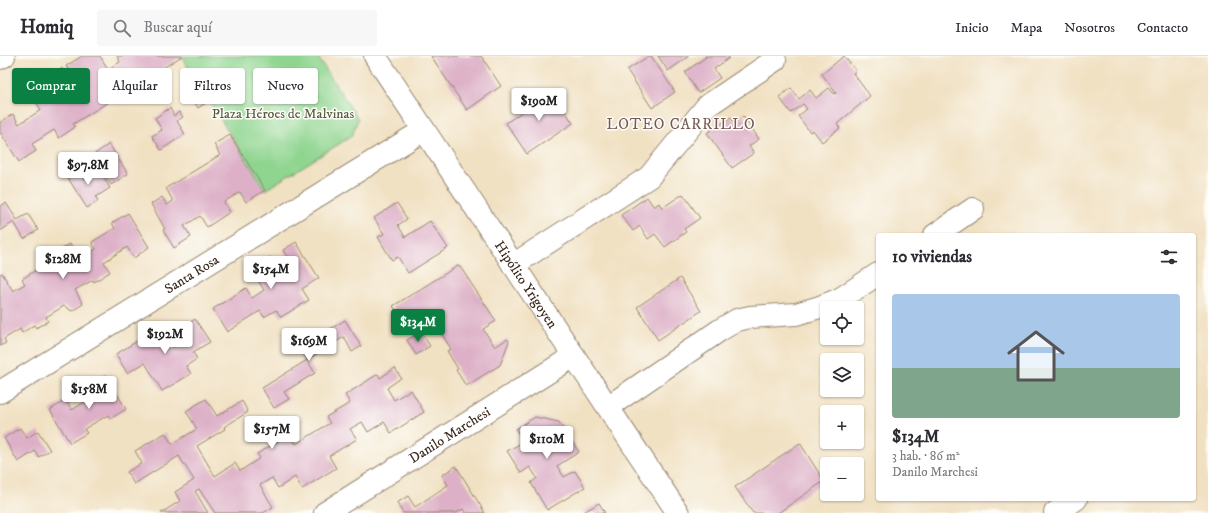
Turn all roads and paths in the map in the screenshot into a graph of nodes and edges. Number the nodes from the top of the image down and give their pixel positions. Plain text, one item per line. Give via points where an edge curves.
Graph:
1 (4, 56) edge
2 (375, 56) edge
3 (0, 58) edge
4 (775, 60) dead end
5 (424, 130) junction
6 (973, 209) dead end
7 (938, 233) edge
8 (513, 265) junction
9 (876, 275) edge
10 (574, 356) junction
11 (0, 392) edge
12 (608, 407) junction
13 (1073, 501) edge
14 (325, 513) edge
15 (678, 513) edge
16 (1055, 513) edge

1 - 3 street
2 - 5 street, Hipólito Yrigoyen
4 - 8 street via 707,106 649,177
5 - 8 street, Hipólito Yrigoyen
5 - 11 street, Santa Rosa
6 - 7 street
8 - 10 street, Hipólito Yrigoyen
9 - 12 street via 840,299 820,307 796,314 737,320
10 - 12 street, Hipólito Yrigoyen
10 - 14 street, Danilo Marchesi
12 - 15 street, Hipólito Yrigoyen
13 - 16 street

